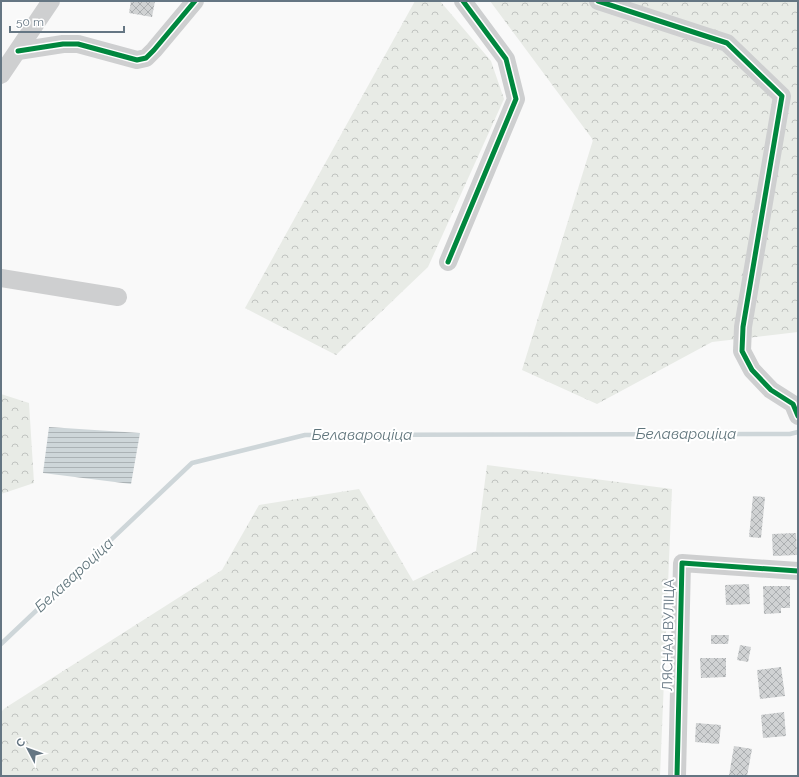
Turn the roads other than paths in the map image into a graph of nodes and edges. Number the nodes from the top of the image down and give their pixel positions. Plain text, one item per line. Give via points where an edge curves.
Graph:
1 (51, 1) edge
2 (195, 1) edge
3 (463, 1) edge
4 (598, 1) edge
5 (18, 51) junction
6 (1, 75) edge
7 (448, 262) dead end
8 (1, 278) edge
9 (118, 297) dead end
10 (796, 410) edge
11 (798, 570) edge
12 (677, 776) edge

1 - 5 street
2 - 5 street via 154,50 142,60 78,44
3 - 7 street via 506,59 516,99
4 - 10 street via 727,43 782,96 743,327 742,351 752,370 771,390
5 - 6 street
8 - 9 street
11 - 12 street, ЛЯСНАЯ ВУЛІЦА via 682,563

